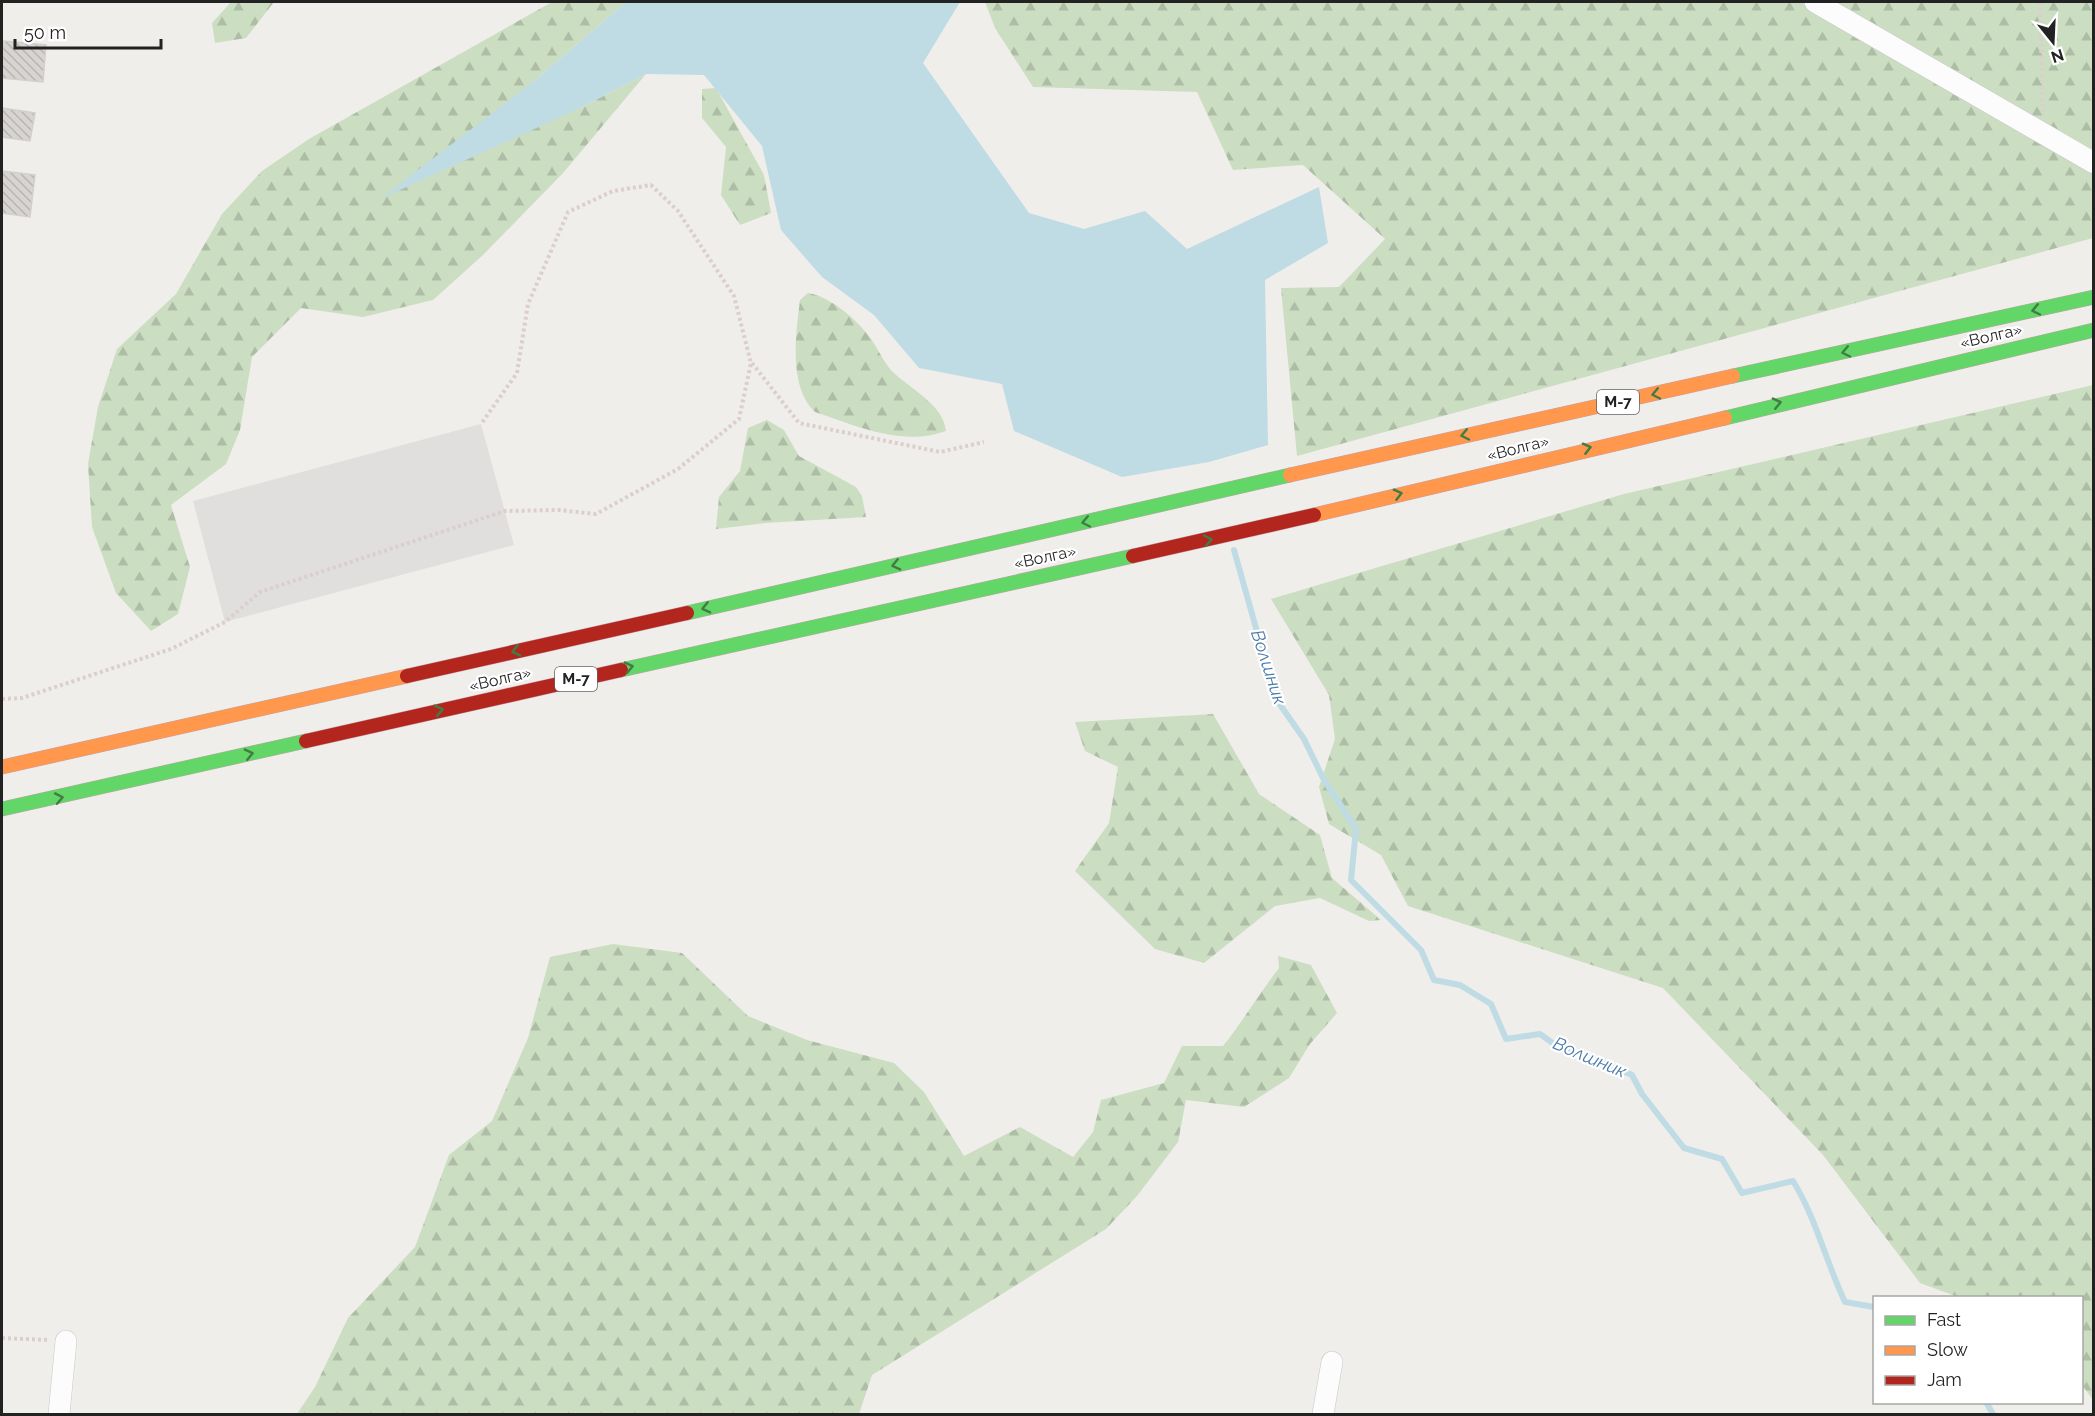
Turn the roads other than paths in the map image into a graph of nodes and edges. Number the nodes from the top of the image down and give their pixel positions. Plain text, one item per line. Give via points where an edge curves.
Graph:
1 (1815, 2) edge
2 (2094, 163) edge
3 (2094, 297) edge
4 (2094, 330) edge
5 (2, 767) edge
6 (2, 809) edge
7 (66, 1341) road end
8 (1332, 1362) dead end
9 (59, 1414) edge
10 (1323, 1414) edge

1 - 2 street
3 -> 5 highway, «Волга» / М-7 via 1349,460 1218,493
6 -> 4 highway, «Волга» / М-7 via 1230,535
7 - 9 street
8 - 10 street

